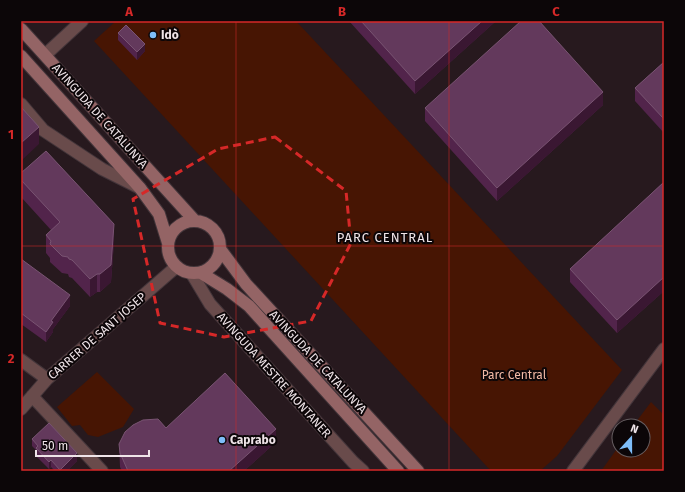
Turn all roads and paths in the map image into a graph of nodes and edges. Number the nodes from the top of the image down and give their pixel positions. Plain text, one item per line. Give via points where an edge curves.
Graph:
1 (82, 21) edge
2 (21, 29) edge
3 (45, 55) junction
4 (21, 56) edge
5 (21, 104) edge
6 (140, 188) junction
7 (195, 221) junction
8 (168, 243) junction
9 (220, 249) junction
10 (176, 268) junction
11 (197, 273) junction
12 (664, 349) edge
13 (21, 360) edge
14 (47, 379) junction
15 (32, 396) junction
16 (21, 408) edge
17 (102, 471) edge
18 (363, 471) edge
19 (398, 471) edge
20 (418, 471) edge
21 (573, 471) edge

1 - 3 street
2 - 3 street, AVINGUDA DE CATALUNYA
3 - 7 street, AVINGUDA DE CATALUNYA
4 - 6 street, AVINGUDA DE CATALUNYA
5 - 6 street via 43,130 102,169
6 - 8 street, AVINGUDA DE CATALUNYA via 159,214
7 - 8 street via 181,224 174,229
7 - 9 street via 202,222 214,230 218,236
8 - 10 street via 168,252
9 - 11 street via 219,257 214,264 208,270
9 - 20 street, AVINGUDA DE CATALUNYA via 246,284
10 - 11 street via 184,272
10 - 14 street, CARRER DE SANT JOSEP
11 - 18 street, AVINGUDA MESTRE MONTANER via 210,304 352,462
11 - 19 street, AVINGUDA DE CATALUNYA via 227,289 249,306
12 - 21 street
13 - 14 street
14 - 15 street, CARRER DE SANT JOSEP
15 - 16 street, CARRER DE SANT JOSEP
15 - 17 street

